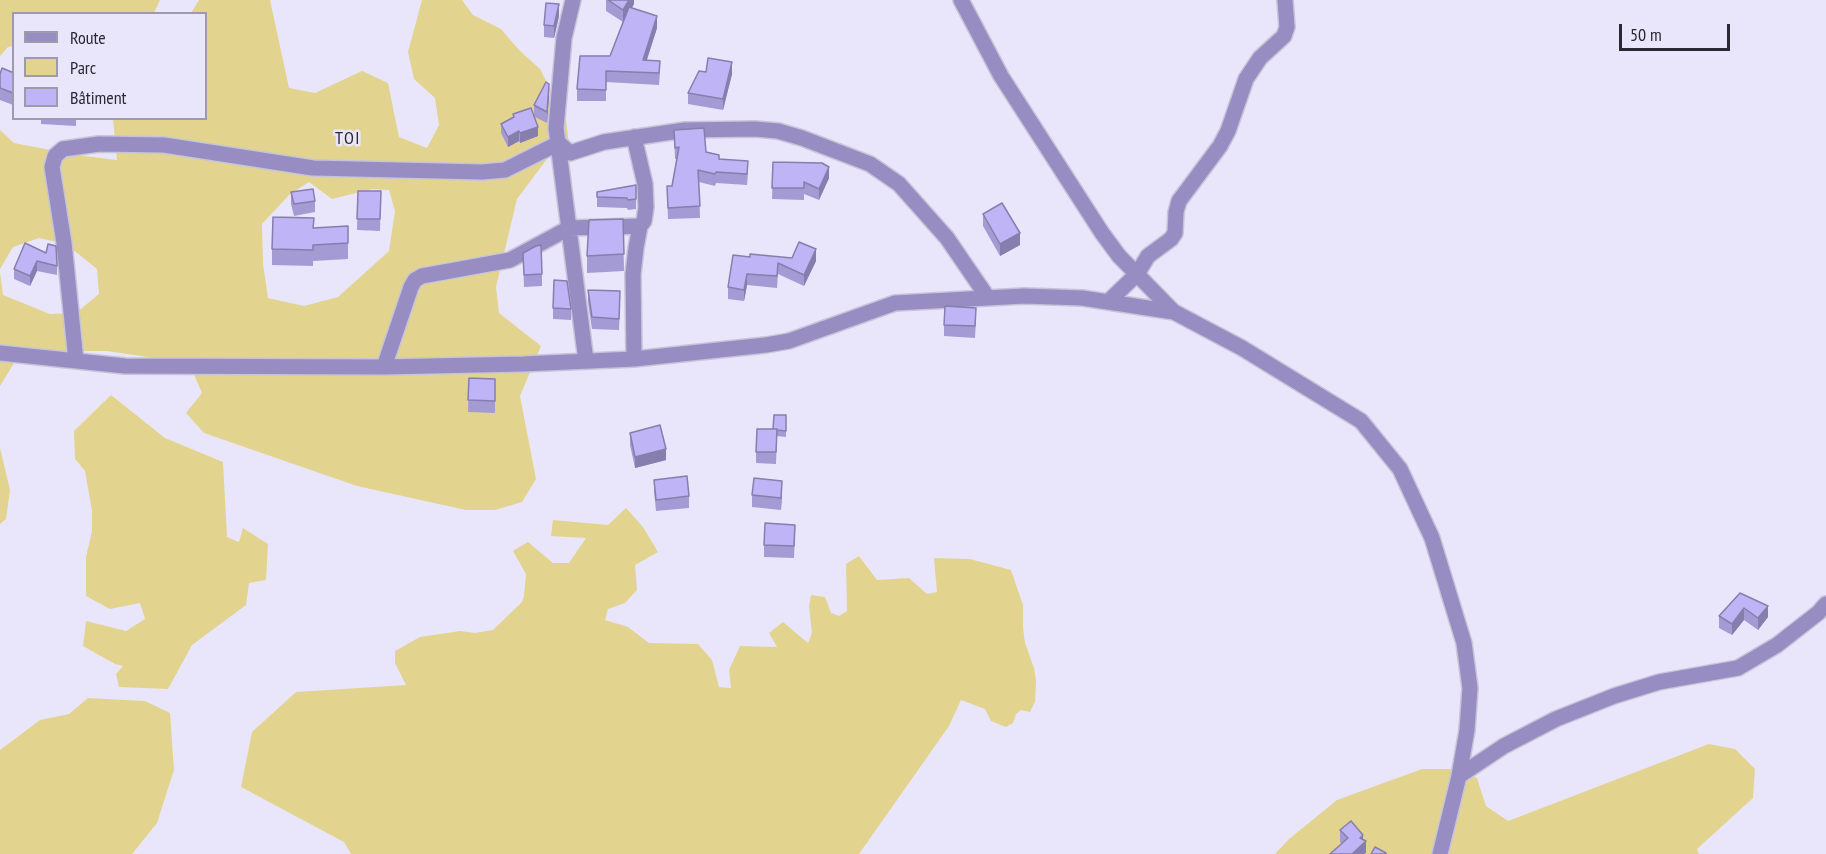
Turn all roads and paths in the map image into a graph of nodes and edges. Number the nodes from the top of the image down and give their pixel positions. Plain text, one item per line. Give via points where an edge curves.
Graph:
1 (573, 0) edge
2 (961, 0) edge
3 (1285, 0) edge
4 (634, 137) junction
5 (559, 143) junction
6 (640, 226) junction
7 (569, 228) junction
8 (1137, 274) junction
9 (988, 298) junction
10 (1109, 302) junction
11 (1174, 312) junction
12 (0, 353) edge
13 (634, 359) junction
14 (76, 361) junction
15 (586, 361) junction
16 (384, 367) junction
17 (1826, 603) edge
18 (1459, 777) junction
19 (1440, 854) edge

1 - 5 street via 564,38 556,128
2 - 8 street via 1001,76 1102,233
3 - 8 street via 1284,36 1260,58 1246,79 1220,146 1179,201 1175,233 1148,256
4 - 5 street via 570,153
4 - 6 street via 645,184 646,207
4 - 9 street via 685,130 778,131 870,164 912,197 947,238
5 - 7 street
5 - 14 street via 505,170 482,172 313,168 164,145 63,148 52,167
6 - 7 street
6 - 13 street via 633,274
7 - 15 street
7 - 16 street via 510,260 415,280
8 - 10 street
8 - 11 street
9 - 10 street via 1024,296
9 - 13 street via 895,303 789,341
10 - 11 street
11 - 18 street via 1242,348 1361,421 1400,469 1432,538 1464,643 1470,688
12 - 14 street
13 - 15 street
14 - 16 street via 125,366
15 - 16 street
17 - 18 street via 1777,645 1737,668 1659,682 1614,696 1504,746
18 - 19 street

